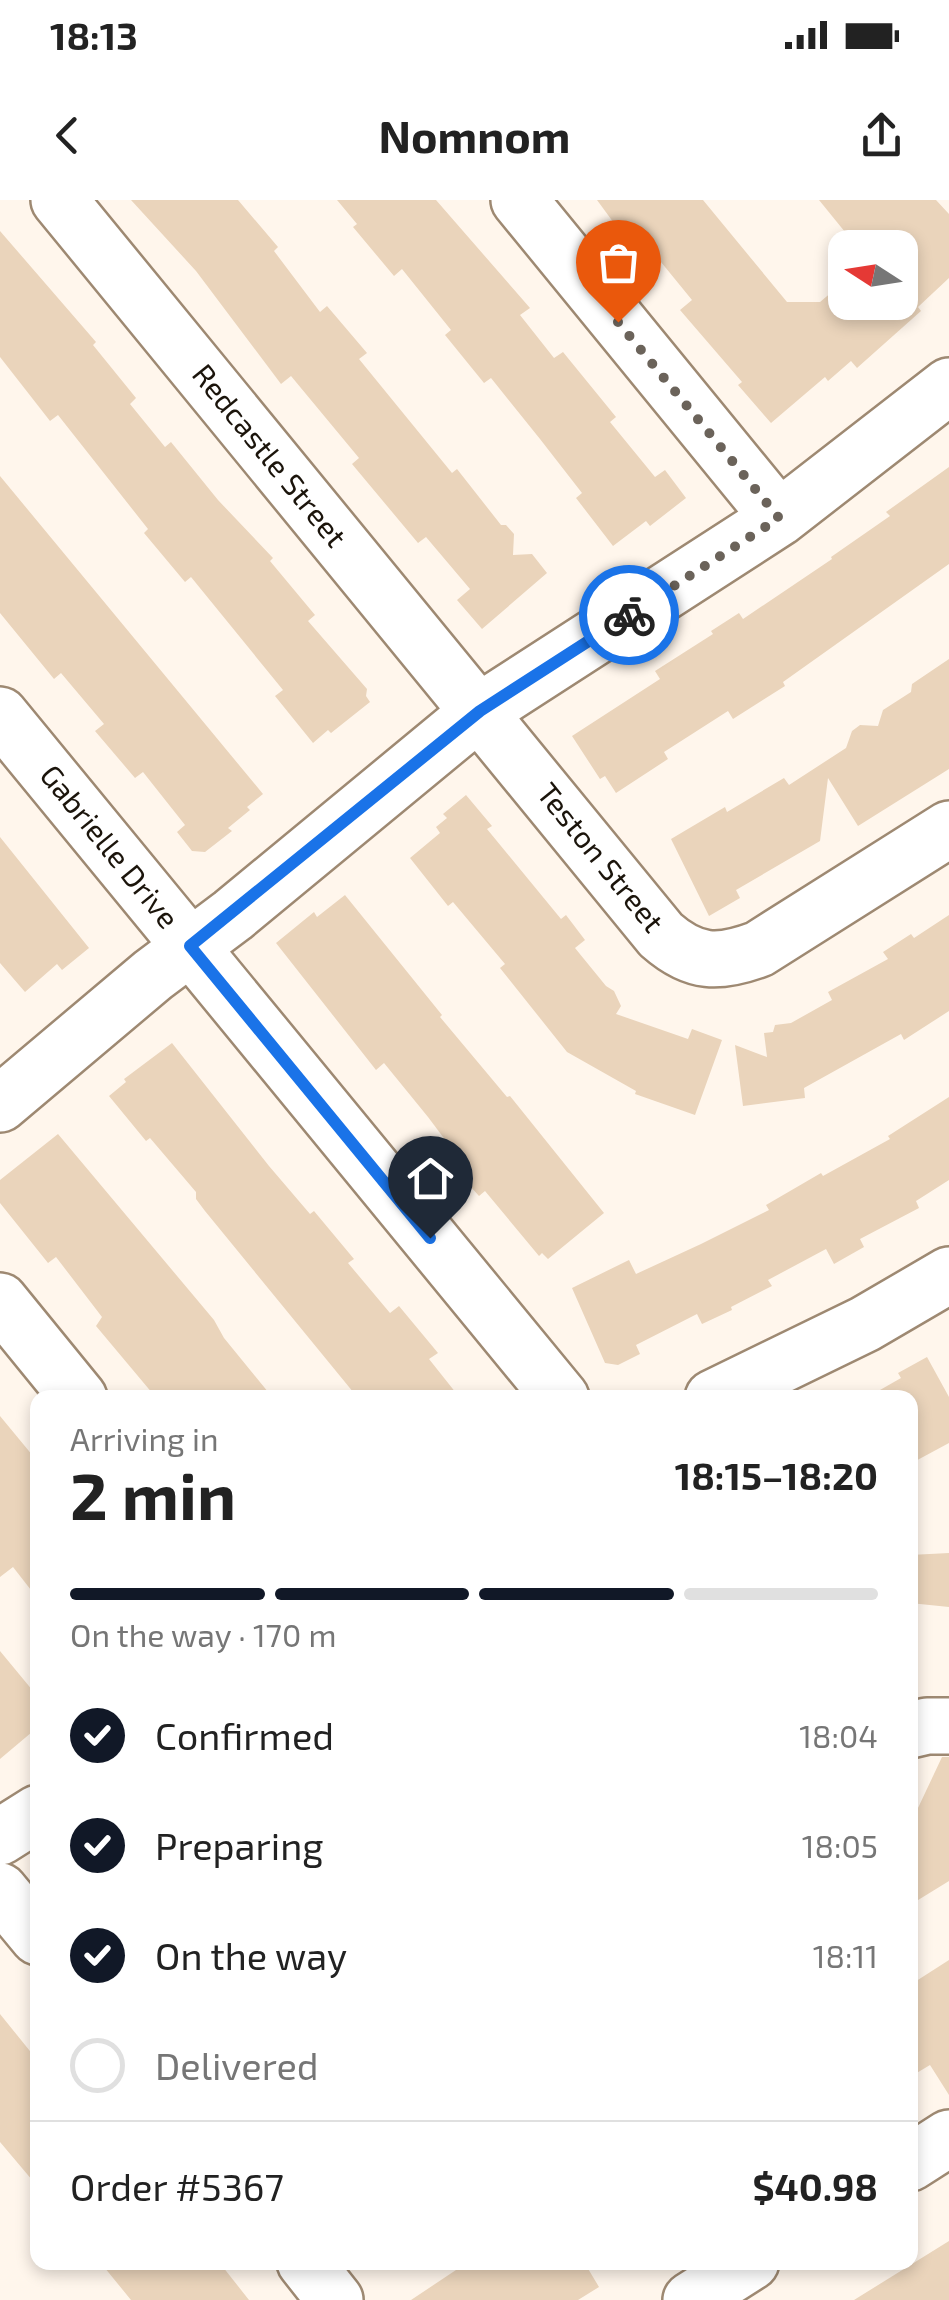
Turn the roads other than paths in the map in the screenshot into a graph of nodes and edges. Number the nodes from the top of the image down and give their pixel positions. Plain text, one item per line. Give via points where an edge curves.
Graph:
1 (58, 200) edge
2 (519, 200) edge
3 (949, 386) edge
4 (779, 518) junction
5 (480, 711) junction
6 (0, 714) edge
7 (949, 829) edge
8 (190, 946) junction
9 (0, 1104) edge
10 (949, 1275) edge
11 (0, 1301) edge
12 (72, 1390) edge
13 (554, 1390) edge
14 (730, 1390) edge
15 (949, 1726) edge
16 (918, 1728) edge
17 (30, 1818) edge
18 (0, 1836) edge
19 (0, 1891) edge
20 (30, 1927) edge
21 (949, 2138) edge
22 (918, 2158) edge
23 (312, 2270) edge
24 (738, 2270) edge
25 (336, 2300) edge
26 (691, 2300) edge

1 - 5 street, Redcastle Street
2 - 4 street
3 - 4 street
4 - 5 street
5 - 7 street, Teston Street via 661,934 679,951 704,958 730,960 759,949
5 - 8 street
6 - 8 street, Gabrielle Drive
8 - 9 street
8 - 13 street, Gabrielle Drive
10 - 14 street
11 - 12 street
15 - 16 street
17 - 18 street
19 - 20 street
21 - 22 street
23 - 25 street
24 - 26 street

